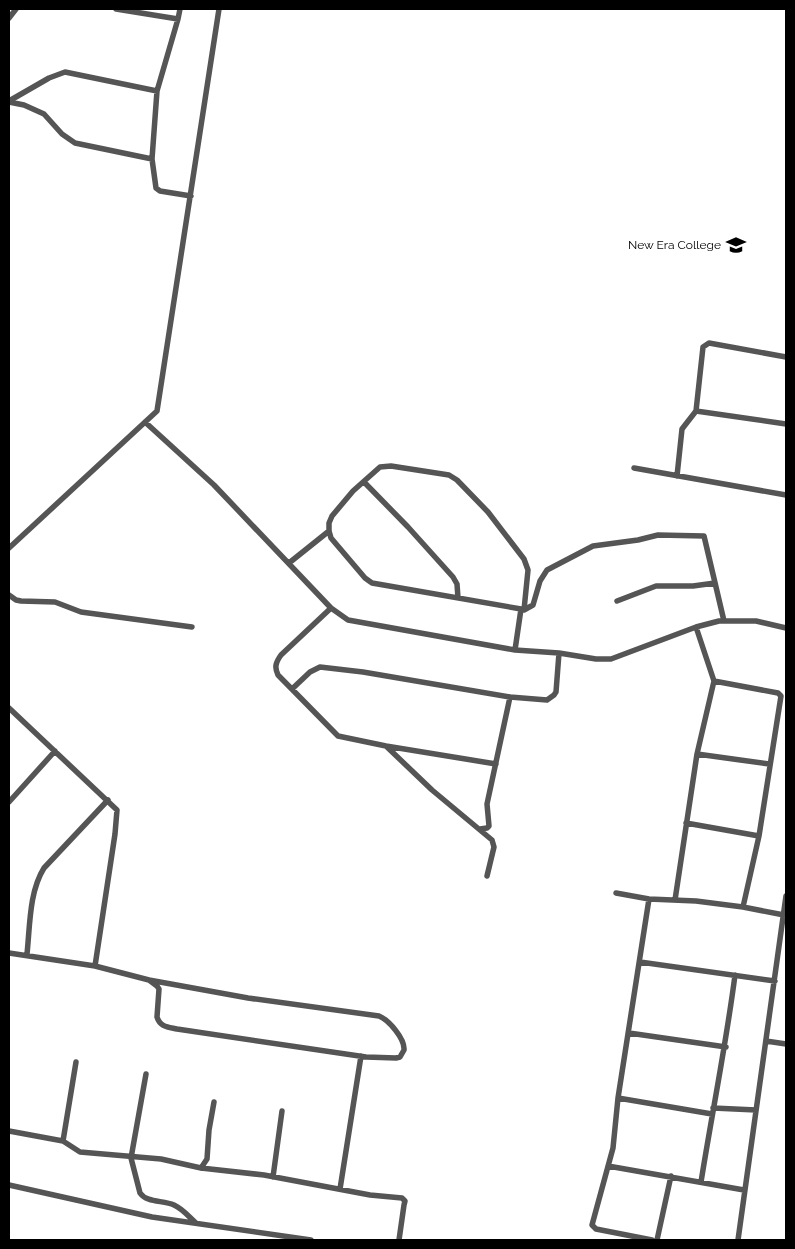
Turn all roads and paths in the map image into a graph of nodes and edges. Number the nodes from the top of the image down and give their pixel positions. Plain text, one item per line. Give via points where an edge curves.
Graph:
1 (16, 9) edge
2 (116, 9) edge
3 (180, 9) edge
4 (219, 9) edge
5 (9, 18) edge
6 (178, 19) junction
7 (157, 91) junction
8 (9, 101) edge
9 (152, 159) junction
10 (191, 196) junction
11 (786, 357) edge
12 (696, 411) junction
13 (145, 422) junction
14 (786, 424) edge
15 (634, 468) dead end
16 (677, 476) junction
17 (364, 482) junction
18 (786, 495) edge
19 (329, 531) junction
20 (9, 548) edge
21 (290, 563) junction
22 (715, 583) junction
23 (9, 595) edge
24 (458, 598) junction
25 (617, 601) dead end
26 (331, 608) junction
27 (522, 610) junction
28 (724, 621) junction
29 (192, 627) dead end
30 (696, 628) junction
31 (786, 628) edge
32 (516, 650) junction
33 (559, 653) junction
34 (714, 681) junction
35 (292, 690) junction
36 (510, 698) junction
37 (9, 708) edge
38 (386, 746) junction
39 (55, 751) junction
40 (697, 754) junction
41 (496, 764) junction
42 (769, 764) junction
43 (108, 800) junction
44 (9, 802) edge
45 (686, 823) junction
46 (480, 829) junction
47 (758, 836) junction
48 (487, 876) dead end
49 (616, 893) dead end
50 (786, 896) edge
51 (649, 899) junction
52 (675, 900) junction
53 (743, 906) junction
54 (784, 915) junction
55 (9, 953) edge
56 (27, 954) junction
57 (640, 962) junction
58 (96, 966) junction
59 (735, 975) junction
60 (149, 980) junction
61 (774, 981) junction
62 (629, 1032) junction
63 (766, 1041) junction
64 (786, 1044) edge
65 (726, 1047) junction
66 (361, 1056) junction
67 (76, 1062) dead end
68 (146, 1074) dead end
69 (618, 1098) junction
70 (214, 1102) dead end
71 (756, 1110) junction
72 (282, 1112) dead end
73 (713, 1112) junction
74 (9, 1131) edge
75 (63, 1141) junction
76 (131, 1158) junction
77 (207, 1159) junction
78 (608, 1166) junction
79 (201, 1168) junction
80 (212, 1169) junction
81 (671, 1176) junction
82 (273, 1177) junction
83 (701, 1182) junction
84 (9, 1185) edge
85 (340, 1189) junction
86 (744, 1190) junction
87 (196, 1223) junction
88 (311, 1240) edge
89 (399, 1240) edge
90 (652, 1240) edge
91 (657, 1240) edge
92 (738, 1240) edge

1 - 5 street
2 - 6 street
3 - 6 street
4 - 10 street
6 - 7 street
7 - 8 street via 64,72
7 - 9 street
8 - 9 street via 44,114 75,143
9 - 10 street via 156,188
10 - 13 street via 158,411
11 - 12 street via 706,344 703,347
12 - 14 street
12 - 16 street via 682,429
13 - 20 street
13 - 21 street via 214,485
15 - 16 street
16 - 18 street
17 - 19 street via 332,516
17 - 24 street via 454,577
17 - 27 street via 386,466 454,477 488,512 524,559 528,570
19 - 21 street
19 - 24 street via 336,545 372,583
21 - 26 street
22 - 25 street via 656,586
22 - 27 street via 704,536 658,535 593,546 555,565 543,574 533,605
22 - 28 street
23 - 29 street via 21,601 54,602 81,612
24 - 27 street
26 - 32 street via 348,620
26 - 35 street via 278,660 278,675
27 - 32 street
28 - 30 street
28 - 31 street via 756,621
30 - 33 street via 611,659
30 - 34 street
32 - 33 street
33 - 36 street via 554,695 547,700
34 - 40 street
34 - 42 street via 780,695
35 - 36 street via 320,667
35 - 38 street via 338,736
36 - 41 street
37 - 39 street
38 - 41 street
38 - 46 street via 432,790
39 - 43 street
39 - 44 street
40 - 42 street
40 - 45 street
41 - 46 street via 488,804 489,826
42 - 47 street
43 - 56 street via 38,877
43 - 58 street via 118,815
45 - 47 street
45 - 52 street
46 - 48 street via 494,844
47 - 53 street
49 - 51 street
50 - 54 street
51 - 52 street
51 - 57 street
52 - 53 street
53 - 54 street
54 - 61 street
55 - 56 street
56 - 58 street
57 - 59 street
57 - 62 street
58 - 60 street
59 - 61 street
59 - 65 street
60 - 66 street via 159,989 156,1017 164,1026
60 - 66 street via 383,1017 402,1041 404,1050 396,1058
61 - 63 street
62 - 65 street
62 - 69 street
63 - 64 street
63 - 71 street
65 - 73 street
66 - 85 street
67 - 75 street
68 - 76 street
69 - 73 street
69 - 78 street
70 - 77 street
71 - 73 street
71 - 86 street
72 - 82 street
73 - 83 street
74 - 75 street
75 - 76 street via 80,1152
76 - 79 street via 161,1159
76 - 87 street via 142,1196 176,1206
77 - 79 street
77 - 80 street
78 - 81 street
78 - 90 street via 593,1227
79 - 80 street
80 - 82 street
81 - 83 street
81 - 91 street
82 - 85 street
83 - 86 street
84 - 87 street via 106,1208
85 - 89 street via 404,1199
86 - 92 street
87 - 88 street

